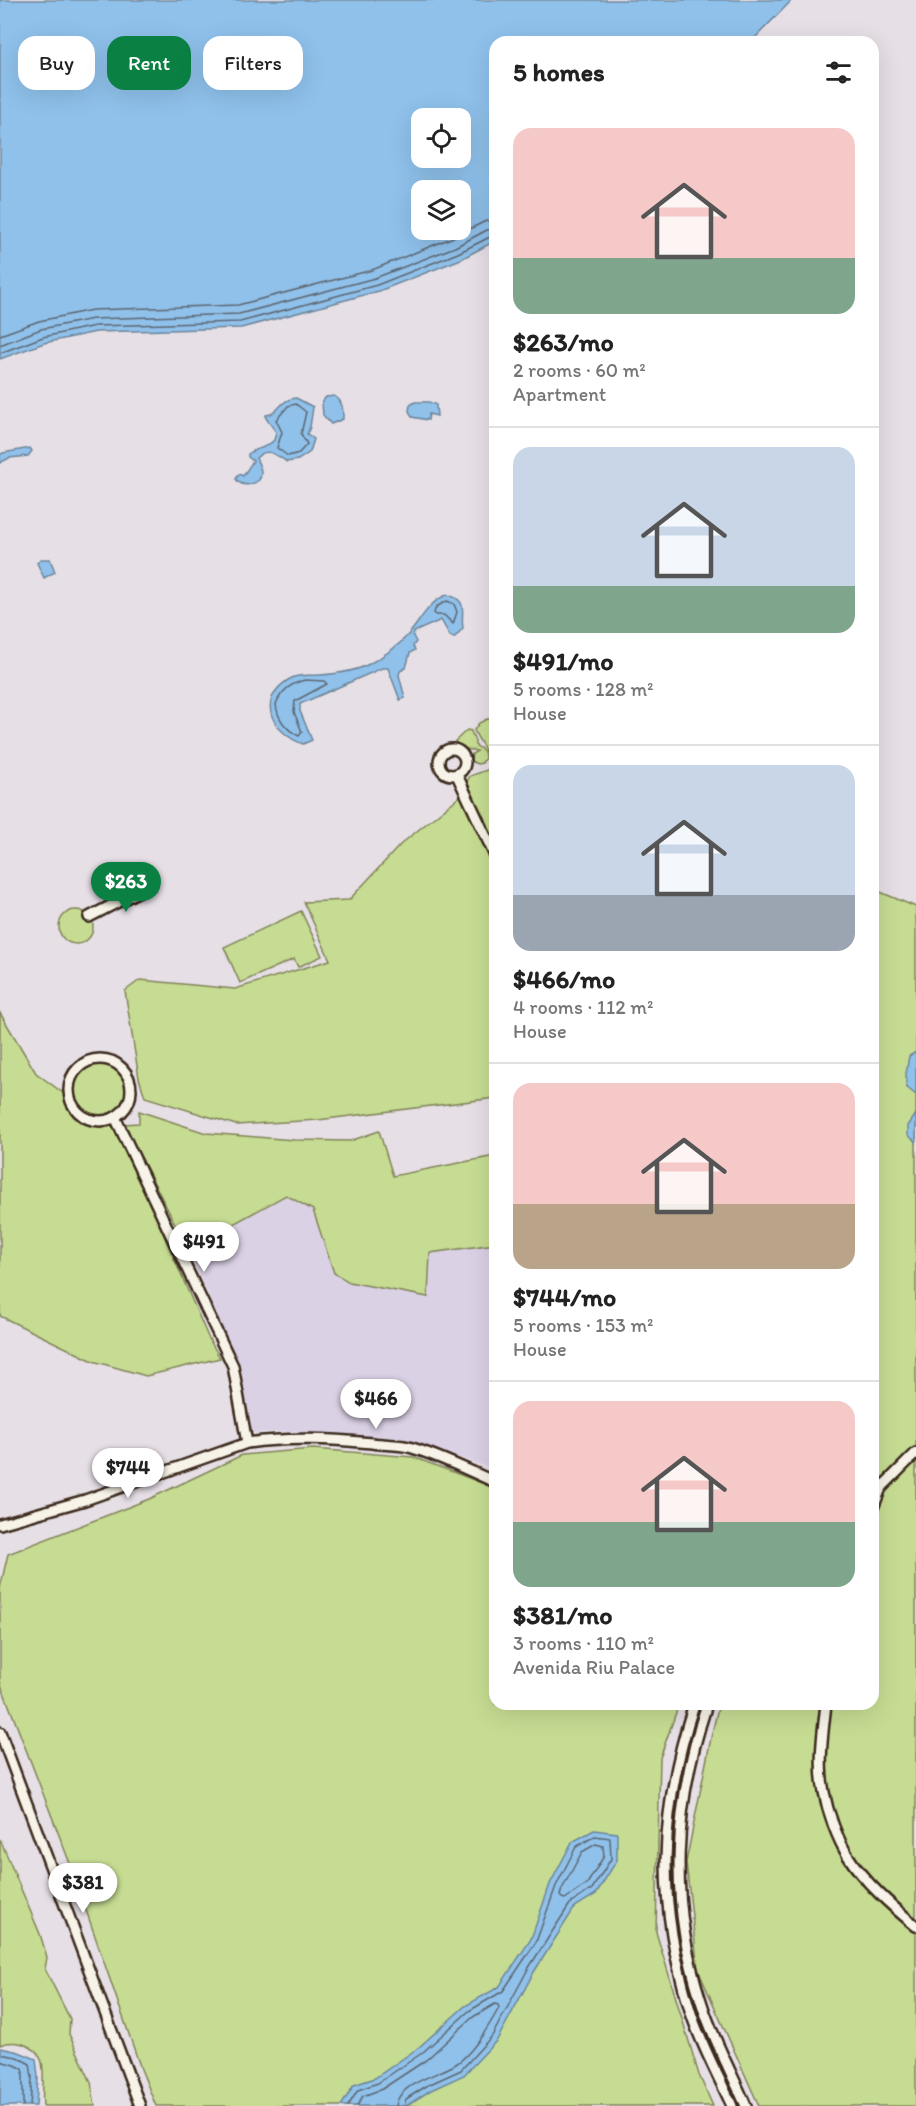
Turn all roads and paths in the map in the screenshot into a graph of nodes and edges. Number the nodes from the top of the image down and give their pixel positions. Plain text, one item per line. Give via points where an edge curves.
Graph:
1 (457, 775) dead end
2 (489, 843) edge
3 (151, 885) dead end
4 (89, 917) dead end
5 (115, 1117) junction
6 (210, 1233) dead end
7 (177, 1247) junction
8 (247, 1443) junction
9 (916, 1453) edge
10 (489, 1479) edge
11 (879, 1495) edge
12 (0, 1524) edge
13 (692, 1710) edge
14 (705, 1710) edge
15 (825, 1710) edge
16 (0, 1732) edge
17 (916, 1926) edge
18 (140, 2106) edge
19 (732, 2106) edge
20 (746, 2106) edge

1 - 2 street
3 - 4 street
5 - 5 street via 129,1099 130,1082 126,1074 112,1061 92,1060 82,1065 75,1072 69,1092 75,1108 89,1119
5 - 7 street
6 - 7 street
7 - 8 street via 233,1366
8 - 10 street via 296,1438 407,1447
8 - 12 street via 85,1500
9 - 11 street
13 - 19 street via 676,1762 667,1830 665,1874 671,1936 690,2010
14 - 20 street via 692,1755 680,1831 680,1908 700,2000
15 - 17 street via 824,1790 848,1857
16 - 18 street

